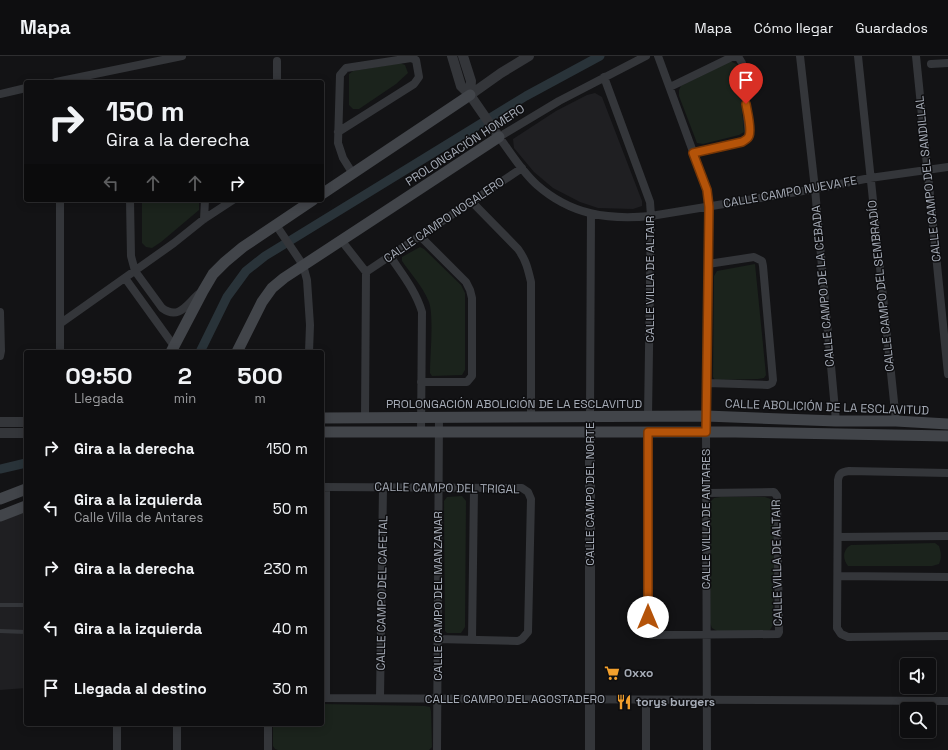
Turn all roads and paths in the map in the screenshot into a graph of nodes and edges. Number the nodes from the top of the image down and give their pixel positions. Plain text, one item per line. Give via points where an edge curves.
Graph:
1 (182, 56) edge
2 (452, 56) edge
3 (463, 56) edge
4 (529, 56) edge
5 (646, 56) edge
6 (658, 56) edge
7 (735, 56) edge
8 (800, 56) edge
9 (858, 56) edge
10 (916, 56) edge
11 (277, 61) dead end
12 (948, 63) edge
13 (931, 64) dead end
14 (604, 77) junction
15 (66, 80) edge
16 (276, 80) edge
17 (670, 87) junction
18 (24, 88) edge
19 (0, 94) edge
20 (470, 94) junction
21 (338, 132) junction
22 (499, 137) junction
23 (693, 153) junction
24 (948, 167) edge
25 (522, 168) junction
26 (927, 170) junction
27 (353, 174) junction
28 (870, 178) junction
29 (815, 189) junction
30 (324, 193) edge
31 (60, 202) edge
32 (130, 202) edge
33 (205, 202) edge
34 (230, 202) edge
35 (310, 202) edge
36 (472, 202) junction
37 (709, 207) junction
38 (591, 214) junction
39 (651, 216) junction
40 (204, 218) junction
41 (276, 225) junction
42 (420, 236) junction
43 (341, 240) junction
44 (390, 256) junction
45 (708, 264) junction
46 (303, 265) junction
47 (135, 271) junction
48 (366, 272) junction
49 (125, 278) junction
50 (203, 291) junction
51 (0, 312) edge
52 (60, 323) junction
53 (173, 349) edge
54 (60, 350) edge
55 (238, 350) edge
56 (310, 350) edge
57 (0, 356) edge
58 (948, 369) edge
59 (948, 374) edge
60 (422, 382) junction
61 (707, 383) junction
62 (706, 416) junction
63 (439, 417) junction
64 (531, 417) junction
65 (590, 417) junction
66 (648, 417) junction
67 (324, 418) edge
68 (365, 418) junction
69 (421, 418) junction
70 (836, 421) junction
71 (896, 421) junction
72 (0, 422) edge
73 (24, 422) edge
74 (948, 424) edge
75 (324, 432) edge
76 (421, 432) junction
77 (438, 432) junction
78 (590, 432) junction
79 (648, 432) junction
80 (706, 432) junction
81 (0, 433) edge
82 (24, 433) edge
83 (948, 436) edge
84 (948, 473) edge
85 (324, 487) edge
86 (383, 487) junction
87 (438, 488) junction
88 (474, 488) junction
89 (24, 491) edge
90 (707, 493) junction
91 (0, 499) edge
92 (24, 507) edge
93 (0, 516) edge
94 (948, 536) edge
95 (838, 537) junction
96 (838, 576) junction
97 (948, 577) edge
98 (0, 605) edge
99 (24, 605) edge
100 (0, 631) edge
101 (24, 632) edge
102 (707, 635) junction
103 (948, 636) edge
104 (437, 640) junction
105 (472, 640) junction
106 (324, 698) edge
107 (380, 698) junction
108 (437, 699) junction
109 (590, 699) junction
110 (646, 700) junction
111 (706, 700) junction
112 (948, 701) edge
113 (117, 726) edge
114 (177, 726) edge
115 (268, 726) edge
116 (117, 750) edge
117 (177, 750) edge
118 (268, 750) edge
119 (437, 750) edge
120 (590, 750) edge
121 (646, 750) edge
122 (707, 750) edge

1 - 15 street
2 - 20 street, CALLE CAMPO NUEVA FE via 461,86
3 - 20 street, CALLE CAMPO NUEVA FE via 471,81
4 - 20 street
5 - 14 street, PROLONGACIÓN HOMERO
6 - 17 street, CALLE VILLA DE ANTARES
7 - 17 street
7 - 23 street via 742,63 749,136 742,142
8 - 29 street, CALLE CAMPO DE LA CEBADA
9 - 28 street, CALLE CAMPO DEL SEMBRADÍO
10 - 26 street, CALLE CAMPO DEL SANDILLAL
11 - 16 street
12 - 13 street
14 - 22 street, PROLONGACIÓN HOMERO
14 - 39 street, CALLE VILLA DE ALTAIR via 650,202
17 - 23 street, CALLE VILLA DE ANTARES
18 - 19 street
20 - 22 street, CALLE CAMPO NUEVA FE
20 - 27 main road
21 - 21 street via 414,84 419,77 416,60 411,58 343,70 340,75
21 - 27 street via 341,154
22 - 25 street, CALLE CAMPO NUEVA FE
22 - 43 main road, PROLONGACIÓN HOMERO
23 - 37 street, CALLE VILLA DE ANTARES via 707,190
24 - 26 street, CALLE CAMPO NUEVA FE
25 - 36 street, CALLE CAMPO NOGALERO
25 - 38 street, CALLE CAMPO NUEVA FE via 551,196
26 - 28 street, CALLE CAMPO NUEVA FE
26 - 58 street, CALLE CAMPO DEL SANDILLAL
27 - 30 main road
28 - 29 street, CALLE CAMPO NUEVA FE
28 - 71 street, CALLE CAMPO DEL SEMBRADÍO
29 - 37 street, CALLE CAMPO NUEVA FE
29 - 70 street, CALLE CAMPO DE LA CEBADA
31 - 52 street
32 - 47 street via 131,256
33 - 40 street
34 - 40 street
35 - 41 main road
36 - 42 street, CALLE CAMPO NOGALERO
36 - 64 street via 518,249 528,267
37 - 39 street, CALLE CAMPO NUEVA FE
37 - 45 street, CALLE VILLA DE ANTARES
38 - 39 street, CALLE CAMPO NUEVA FE via 625,218
38 - 65 street, CALLE CAMPO DEL NORTE
39 - 66 street, CALLE VILLA DE ALTAIR
40 - 47 street
41 - 46 street
41 - 50 main road via 225,262 213,274
42 - 44 street, CALLE CAMPO NOGALERO
42 - 60 street via 466,282 472,298 471,379 467,382
43 - 46 main road, PROLONGACIÓN HOMERO
43 - 48 street
44 - 48 street, CALLE CAMPO NOGALERO
44 - 60 street via 420,302
45 - 61 street, CALLE VILLA DE ANTARES
45 - 61 street via 754,257 762,261 773,380 768,385
46 - 55 main road via 272,288 262,302
46 - 56 street via 309,298
47 - 49 street
47 - 50 street via 162,308 167,311 183,310
48 - 68 street
49 - 52 street
49 - 53 street
50 - 53 main road
51 - 57 street
52 - 54 street
58 - 59 street, CALLE CAMPO DEL SANDILLAL
60 - 69 street
61 - 62 street, CALLE VILLA DE ANTARES
62 - 66 main road, PROLONGACIÓN ABOLICIÓN DE LA ESCLAVITUD
62 - 70 main road, CALLE ABOLICIÓN DE LA ESCLAVITUD
62 - 80 street, CALLE VILLA DE ANTARES
63 - 64 main road, PROLONGACIÓN ABOLICIÓN DE LA ESCLAVITUD
63 - 69 main road, PROLONGACIÓN ABOLICIÓN DE LA ESCLAVITUD
63 - 77 street, CALLE CAMPO DEL MANZANAR
64 - 65 main road, PROLONGACIÓN ABOLICIÓN DE LA ESCLAVITUD
65 - 66 main road, PROLONGACIÓN ABOLICIÓN DE LA ESCLAVITUD
65 - 78 street, CALLE CAMPO DEL NORTE
67 - 68 main road, PROLONGACIÓN ABOLICIÓN DE LA ESCLAVITUD
68 - 69 main road, PROLONGACIÓN ABOLICIÓN DE LA ESCLAVITUD
69 - 76 street
70 - 71 main road, CALLE ABOLICIÓN DE LA ESCLAVITUD
71 - 74 main road, CALLE ABOLICIÓN DE LA ESCLAVITUD
72 - 73 street
75 - 76 main road
76 - 77 main road
77 - 78 main road
77 - 87 street, CALLE CAMPO DEL MANZANAR
78 - 79 main road
78 - 109 street, CALLE CAMPO DEL NORTE
79 - 80 main road
79 - 102 street, CALLE VILLA DE ALTAIR via 648,632 651,635
80 - 83 main road, CALLE ABOLICIÓN DE LA ESCLAVITUD
80 - 90 street, CALLE VILLA DE ANTARES
81 - 82 street
84 - 95 street via 842,472 838,480
85 - 86 street, CALLE CAMPO DEL TRIGAL
85 - 106 street
86 - 87 street, CALLE CAMPO DEL TRIGAL
86 - 107 street, CALLE CAMPO DEL CAFETAL
87 - 88 street, CALLE CAMPO DEL TRIGAL
87 - 104 street, CALLE CAMPO DEL MANZANAR
88 - 105 street
88 - 105 street, CALLE CAMPO DEL TRIGAL via 522,488 526,489 530,496 529,628 525,636 518,641
89 - 91 main road
90 - 102 street, CALLE VILLA DE ANTARES
90 - 102 street, CALLE VILLA DE ALTAIR via 774,492 777,496 779,632
92 - 93 main road
94 - 95 street
95 - 96 street
96 - 97 street
96 - 103 street via 837,628 844,636
98 - 99 lane
100 - 101 lane
102 - 111 street, CALLE VILLA DE ANTARES
104 - 105 street, CALLE CAMPO DEL TRIGAL
104 - 108 street, CALLE CAMPO DEL MANZANAR
106 - 107 street, CALLE CAMPO DEL AGOSTADERO
107 - 108 street, CALLE CAMPO DEL AGOSTADERO
108 - 109 street, CALLE CAMPO DEL AGOSTADERO
108 - 119 street, CALLE CAMPO DEL MANZANAR
109 - 110 street, CALLE CAMPO DEL AGOSTADERO
109 - 120 street, CALLE CAMPO DEL NORTE
110 - 111 street, CALLE CAMPO DEL AGOSTADERO
110 - 121 street
111 - 112 street, CALLE CAMPO DEL AGOSTADERO
111 - 122 street, CALLE VILLA DE ANTARES
113 - 116 street
114 - 117 street
115 - 118 street

